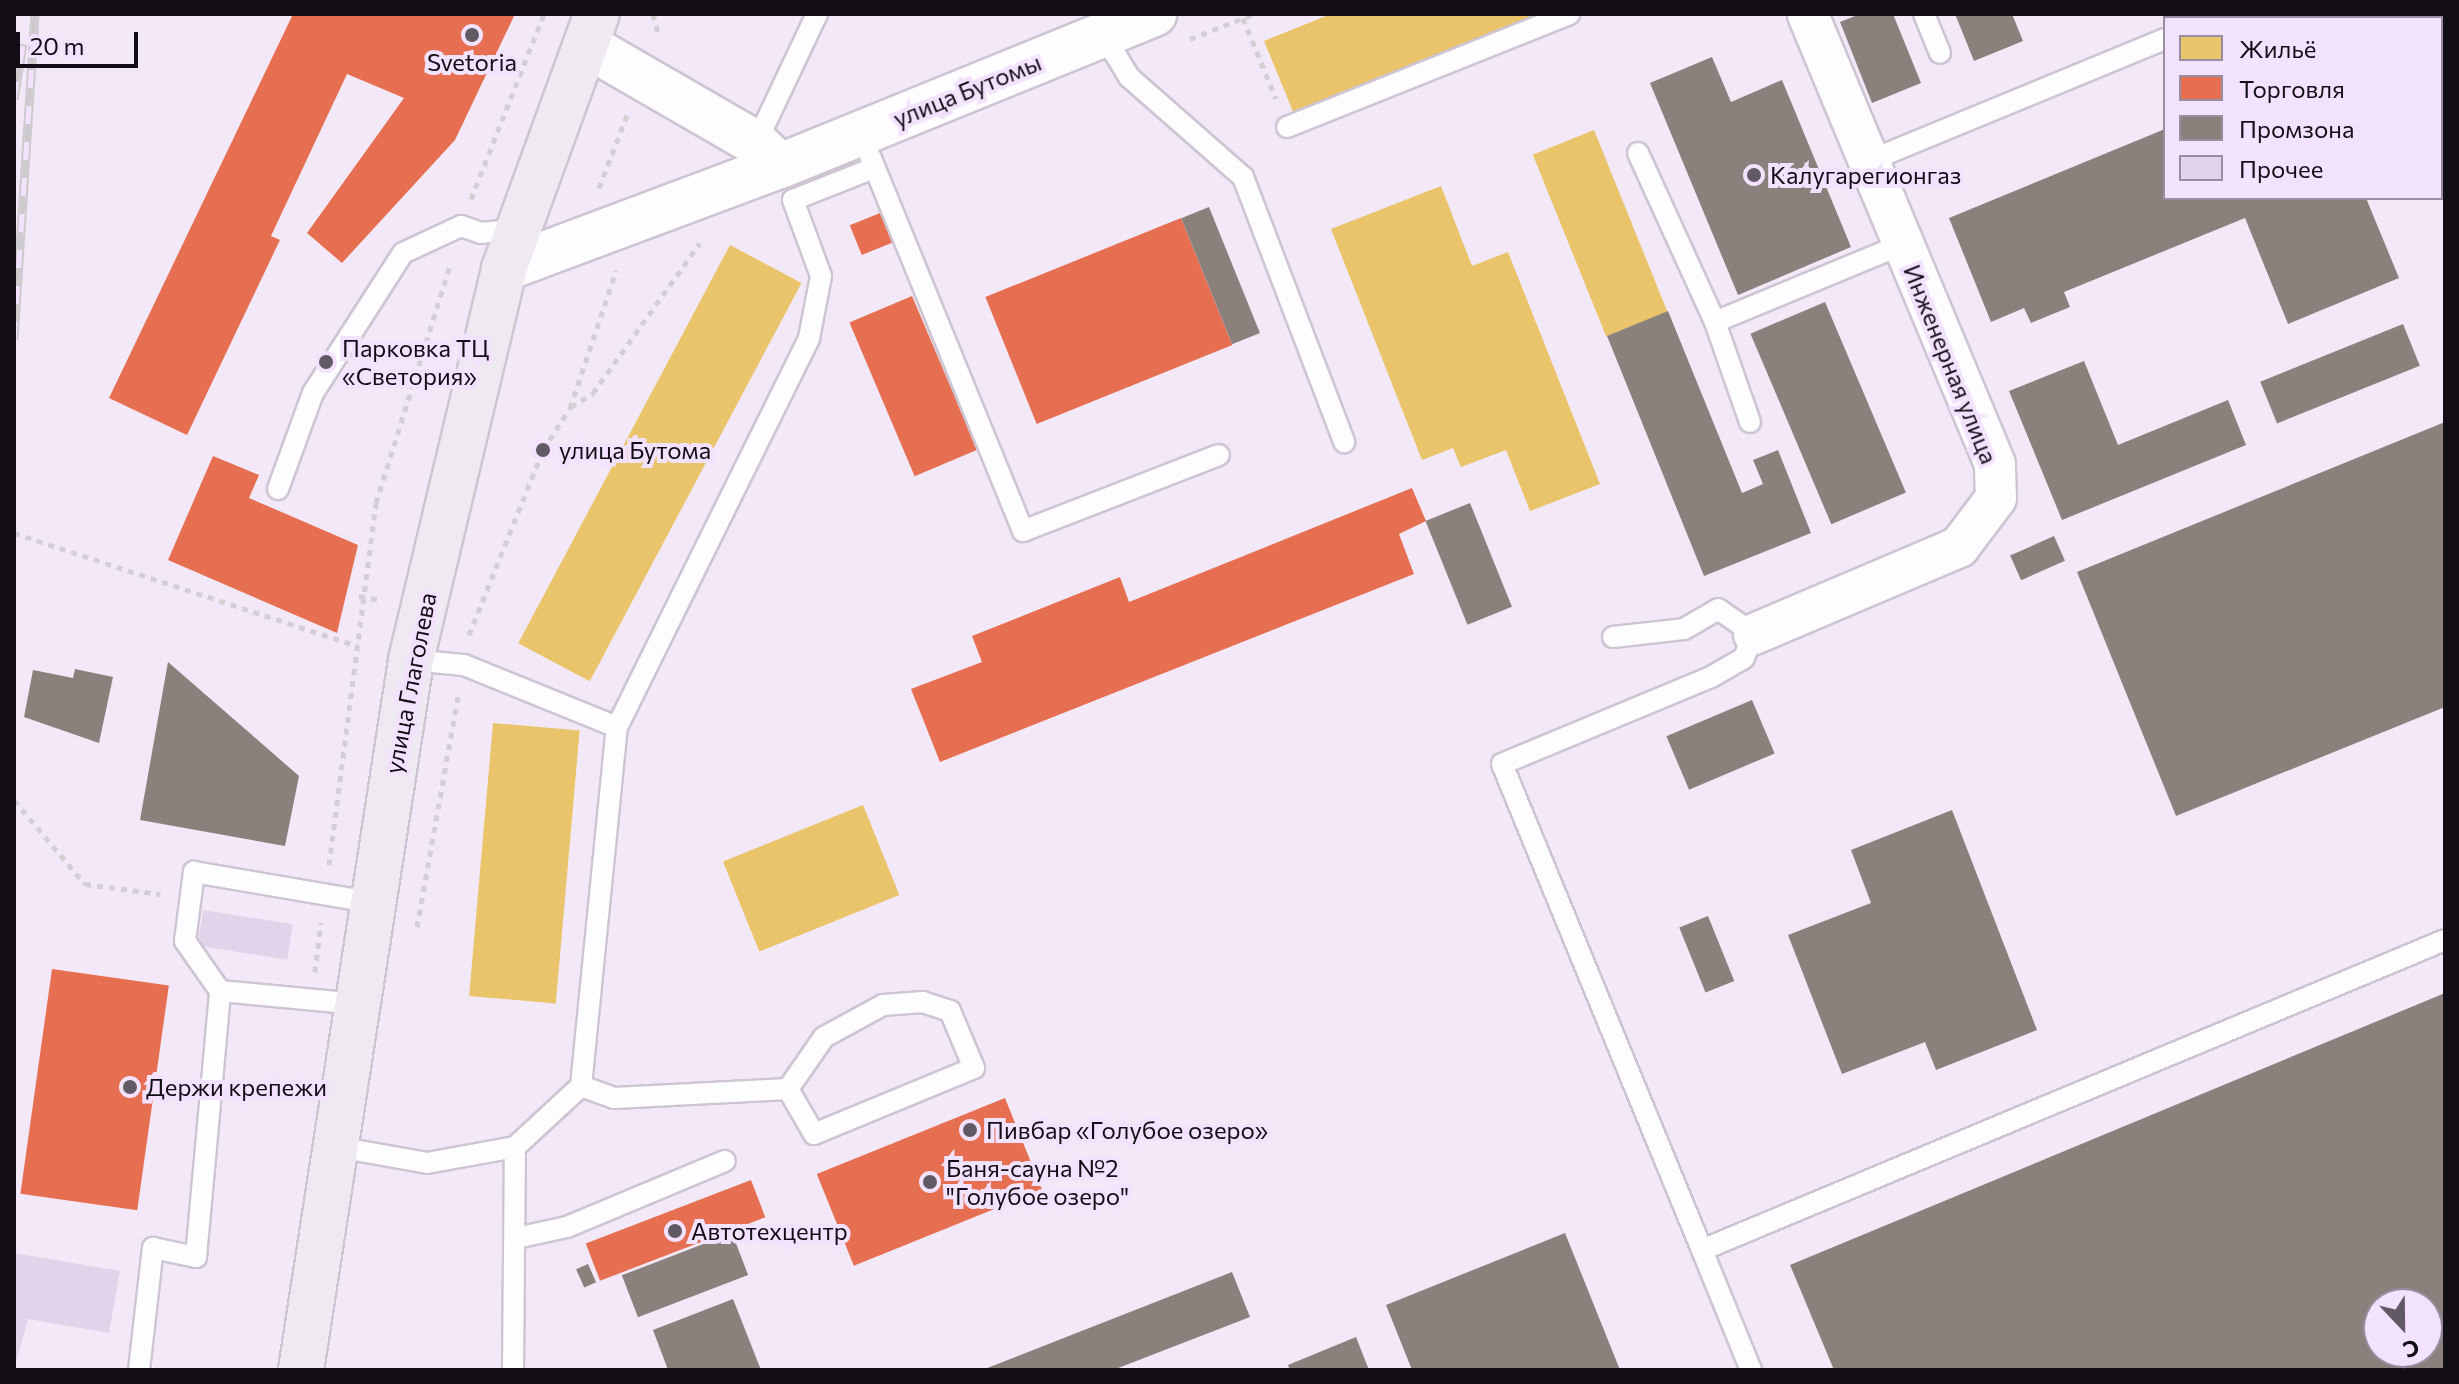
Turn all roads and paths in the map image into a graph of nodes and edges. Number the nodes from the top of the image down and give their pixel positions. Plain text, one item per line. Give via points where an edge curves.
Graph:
1 (544, 14) edge
2 (653, 14) edge
3 (817, 14) edge
4 (1154, 14) edge
5 (1569, 14) edge
6 (1924, 14) edge
7 (1813, 16) edge
8 (1243, 18) dead end
9 (592, 30) edge
10 (1103, 34) junction
11 (2163, 40) edge
12 (1940, 53) dead end
13 (645, 76) junction
14 (1287, 127) joint
15 (868, 150) junction
16 (1638, 153) dead end
17 (1869, 161) junction
18 (776, 170) junction
19 (461, 226) junction
20 (613, 230) junction
21 (690, 241) dead end
22 (1903, 244) junction
23 (511, 249) junction
24 (1715, 322) junction
25 (570, 408) junction
26 (1750, 422) dead end
27 (1344, 442) dead end
28 (1219, 455) dead end
29 (278, 489) dead end
30 (14, 533) edge
31 (1754, 634) junction
32 (1613, 637) dead end
33 (358, 646) junction
34 (411, 660) junction
35 (464, 665) junction
36 (617, 727) junction
37 (14, 800) edge
38 (328, 875) dead end
39 (191, 894) junction
40 (370, 902) junction
41 (2445, 940) edge
42 (414, 942) dead end
43 (220, 991) junction
44 (358, 1004) junction
45 (581, 1086) junction
46 (788, 1089) junction
47 (332, 1146) junction
48 (515, 1147) junction
49 (725, 1161) dead end
50 (516, 1238) junction
51 (1702, 1250) junction
52 (139, 1370) edge
53 (301, 1370) edge
54 (513, 1370) edge
55 (1751, 1370) edge

1 - 19 path
2 - 13 path via 661,41
3 - 18 lane
4 - 10 street, улица Бутомы
5 - 14 lane
6 - 12 lane
7 - 17 street, Инженерная улица
8 - 14 path
9 - 13 street
9 - 23 main road, улица Глаголева
10 - 15 street, улица Бутомы
10 - 27 lane via 1129,77 1243,177
11 - 17 lane
13 - 18 street
13 - 20 path via 598,192
15 - 18 street, улица Бутомы
15 - 28 lane via 1023,531
16 - 24 lane
17 - 22 street, Инженерная улица
18 - 20 street, улица Бутомы
18 - 36 lane via 821,276 809,338
19 - 23 lane
19 - 29 lane via 403,253 313,393
19 - 33 path via 376,503 359,596
20 - 23 street, улица Бутомы
20 - 25 path via 621,259
21 - 25 path via 705,235 593,393
22 - 24 lane
22 - 31 street, Инженерная улица via 1995,464 1996,498 1959,547
23 - 34 main road, улица Глаголева
24 - 26 lane
25 - 35 path via 543,450 473,616
30 - 33 path
31 - 32 lane via 1718,609 1684,629
31 - 51 lane via 1744,658 1711,677 1502,764
33 - 38 path
34 - 35 lane
34 - 40 main road, улица Глаголева
35 - 36 lane
35 - 42 path
36 - 45 lane
37 - 39 path via 85,884
39 - 40 lane via 194,872
39 - 43 lane via 185,941
40 - 44 main road, улица Глаголева
41 - 51 lane
43 - 44 lane
43 - 52 lane via 196,1257 153,1248
44 - 47 main road, улица Глаголева
45 - 46 lane via 614,1098
45 - 48 lane
46 - 46 lane via 814,1134 974,1068 950,1011 923,1002 883,1005 824,1037
47 - 48 lane via 427,1163
47 - 53 main road, улица Глаголева
48 - 50 lane
49 - 50 lane via 567,1227
50 - 54 lane
51 - 55 lane

